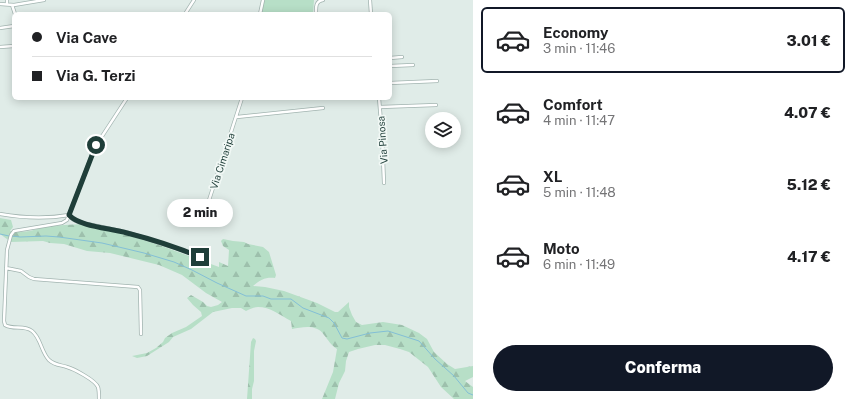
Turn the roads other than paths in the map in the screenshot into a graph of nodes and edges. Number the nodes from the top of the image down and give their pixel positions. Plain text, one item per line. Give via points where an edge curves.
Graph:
1 (7, 0) edge
2 (44, 0) edge
3 (194, 0) edge
4 (263, 0) edge
5 (323, 0) edge
6 (370, 0) edge
7 (28, 1) edge
8 (0, 4) edge
9 (7, 4) junction
10 (12, 5) junction
11 (14, 12) edge
12 (186, 12) edge
13 (260, 12) edge
14 (316, 12) edge
15 (371, 12) edge
16 (12, 26) edge
17 (0, 28) edge
18 (12, 46) edge
19 (0, 48) edge
20 (402, 57) dead end
21 (392, 58) edge
22 (413, 65) dead end
23 (392, 66) edge
24 (437, 81) dead end
25 (392, 83) edge
26 (126, 100) edge
27 (241, 100) edge
28 (379, 100) edge
29 (436, 106) dead end
30 (380, 107) junction
31 (323, 108) dead end
32 (236, 117) junction
33 (384, 183) dead end
34 (0, 214) edge
35 (69, 215) junction
36 (201, 225) dead end
37 (200, 257) dead end
38 (6, 268) junction
39 (141, 334) dead end
40 (99, 399) edge

1 - 9 street
2 - 7 street
3 - 12 street
4 - 13 street
5 - 14 street via 317,3
6 - 15 street
7 - 10 street
8 - 9 street
9 - 10 street
10 - 11 street
16 - 17 street
18 - 19 street
20 - 21 street
22 - 23 street
24 - 25 street
26 - 35 street via 94,148
27 - 32 street, Via Cimaripa
28 - 30 street, Via Pinosa
29 - 30 street
30 - 33 street, Via Pinosa
31 - 32 street
32 - 36 street, Via Cimaripa
34 - 35 street via 52,218
35 - 37 street via 78,222 126,232
35 - 38 street via 64,222 12,232
38 - 39 street via 22,272 34,279 138,287
38 - 40 street via 5,324 8,327 32,331 50,361 73,369 96,384

